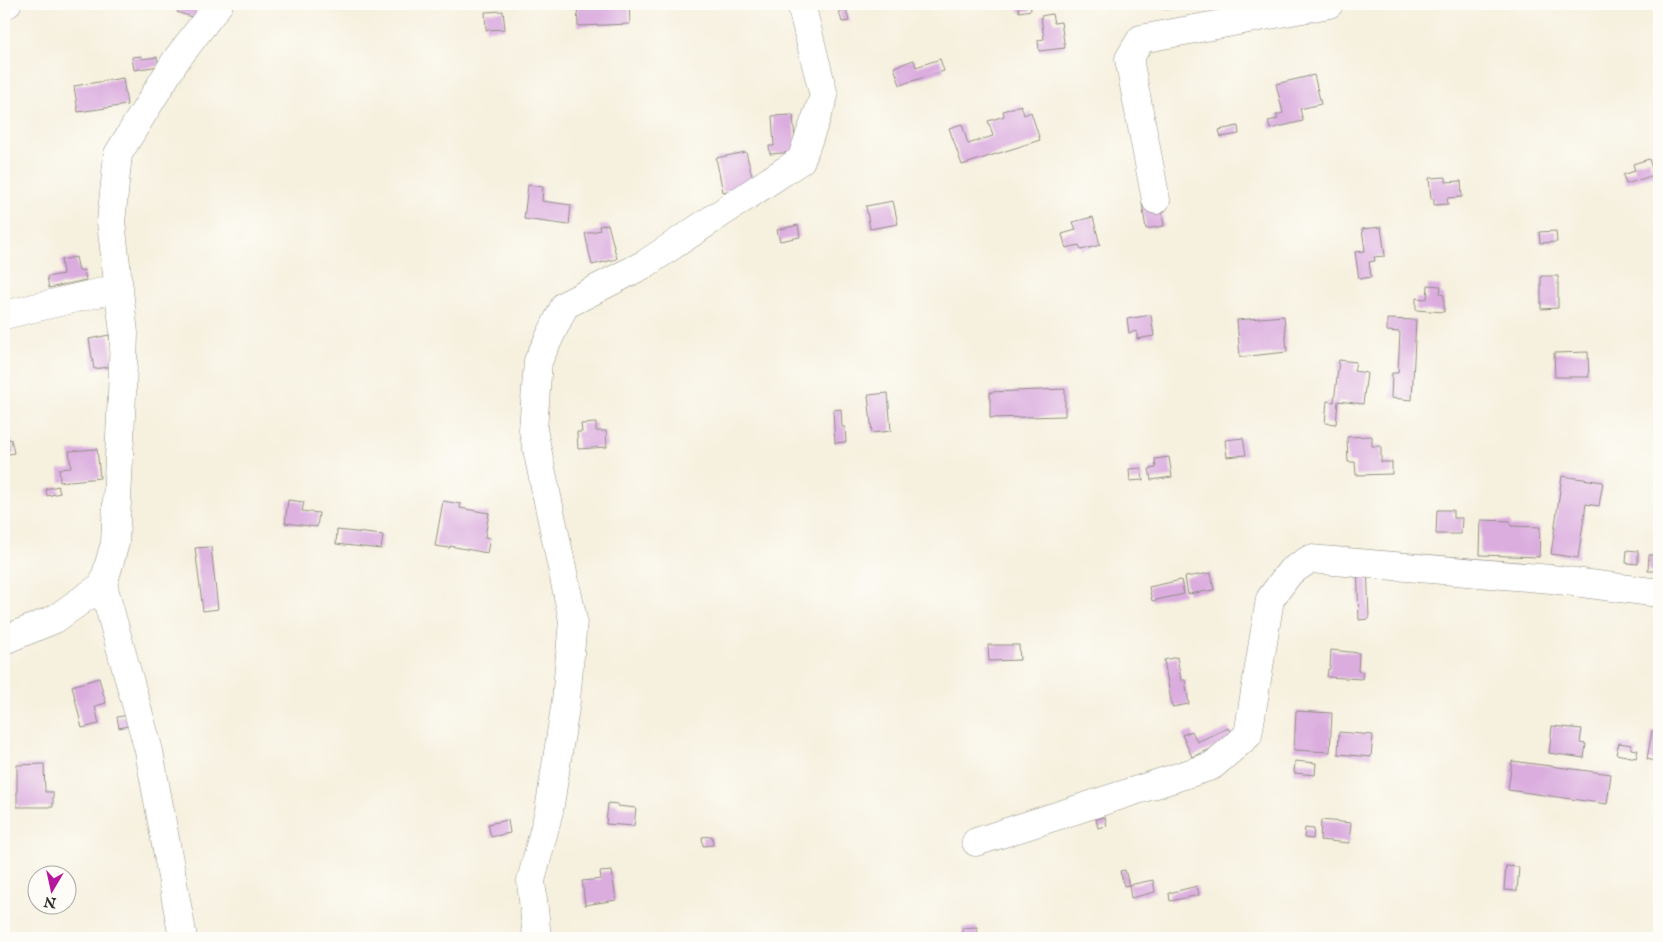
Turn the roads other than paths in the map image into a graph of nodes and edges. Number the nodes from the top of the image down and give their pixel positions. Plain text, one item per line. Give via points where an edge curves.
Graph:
1 (219, 4) edge
2 (801, 4) edge
3 (1329, 4) edge
4 (1156, 200) dead end
5 (118, 288) junction
6 (4, 315) edge
7 (103, 585) junction
8 (1659, 593) edge
9 (4, 640) edge
10 (976, 842) dead end
11 (183, 938) edge
12 (537, 938) edge

1 - 5 street via 176,60 118,154 111,222
2 - 12 street via 824,96 801,160 645,264 565,305 538,361 533,430 573,620 566,700 549,812 531,881
3 - 4 street via 1141,40 1129,59
5 - 6 street
5 - 7 street via 124,333 115,543
7 - 9 street via 55,619
7 - 11 street via 149,751
8 - 10 street via 1551,579 1310,559 1290,572 1270,599 1248,735 1212,766

